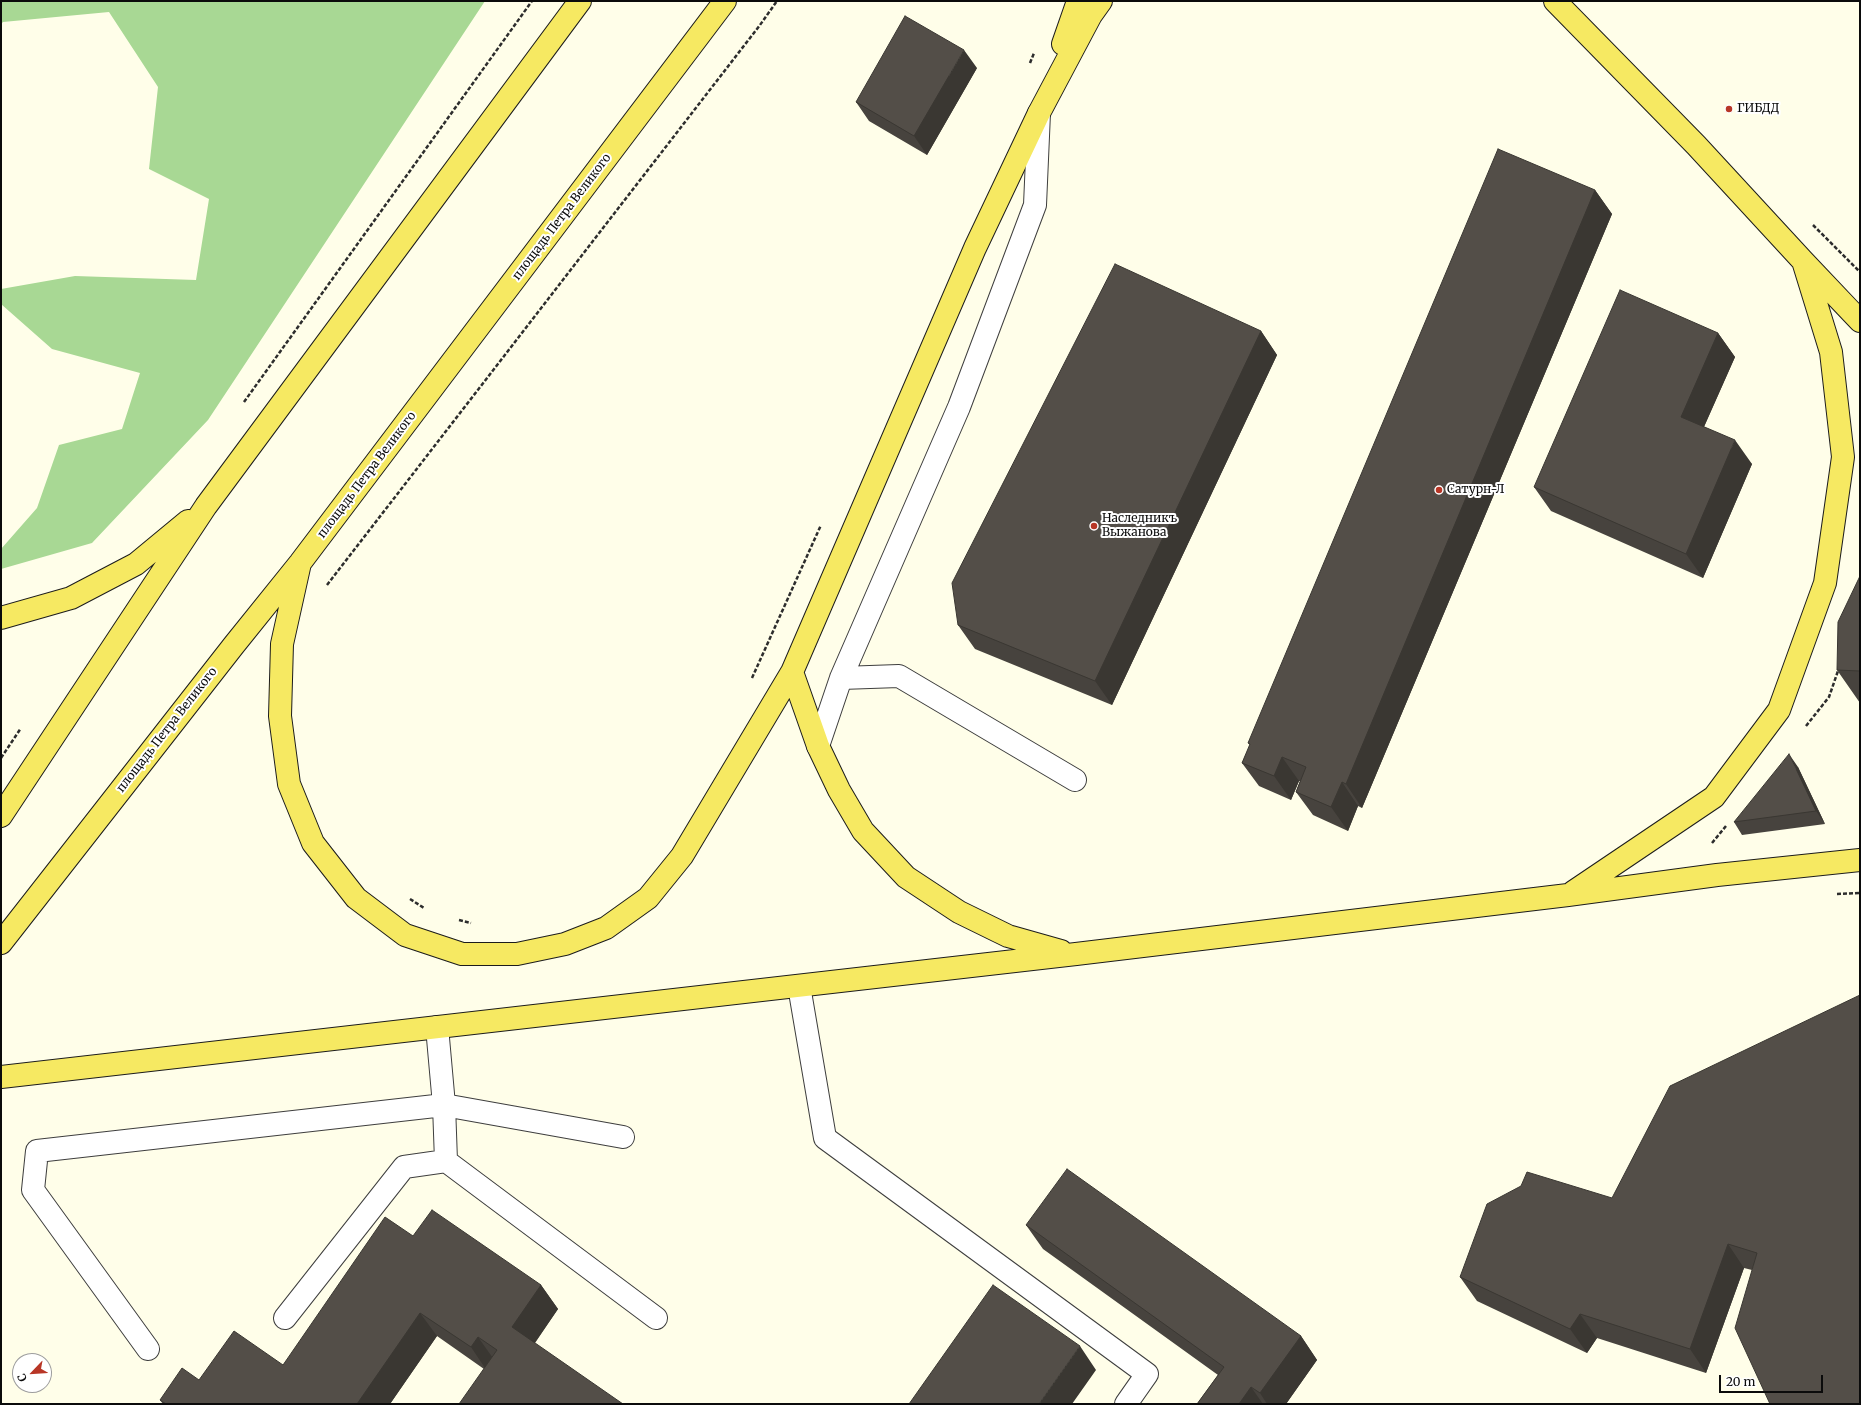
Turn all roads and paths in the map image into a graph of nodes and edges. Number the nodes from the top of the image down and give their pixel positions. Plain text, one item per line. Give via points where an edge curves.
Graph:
1 (532, 1) edge
2 (580, 1) edge
3 (725, 1) edge
4 (777, 1) edge
5 (1078, 1) edge
6 (1101, 1) edge
7 (1555, 1) edge
8 (1035, 52) dead end
9 (1028, 66) dead end
10 (1038, 113) junction
11 (1802, 261) junction
12 (1860, 321) edge
13 (240, 407) dead end
14 (206, 506) junction
15 (822, 523) dead end
16 (300, 563) junction
17 (326, 589) dead end
18 (1, 618) edge
19 (792, 672) junction
20 (840, 678) junction
21 (750, 682) dead end
22 (818, 746) junction
23 (1075, 780) dead end
24 (1, 816) edge
25 (1860, 860) edge
26 (1568, 895) junction
27 (405, 896) dead end
28 (430, 912) dead end
29 (452, 918) dead end
30 (474, 923) dead end
31 (1, 943) edge
32 (1076, 954) junction
33 (799, 986) junction
34 (437, 1027) junction
35 (1, 1077) edge
36 (444, 1105) junction
37 (624, 1137) dead end
38 (446, 1161) junction
39 (285, 1318) dead end
40 (656, 1318) dead end
41 (148, 1349) dead end
42 (1126, 1404) edge

1 - 13 path
2 - 14 main road
3 - 16 main road, площадь Петра Великого
4 - 17 path via 328,582
5 - 10 main road
6 - 10 main road via 1090,15
7 - 11 main road via 1696,145
8 - 9 path
10 - 19 main road via 975,248
10 - 20 lane via 1035,205 959,407
11 - 12 main road
11 - 26 main road via 1831,352 1843,457 1824,583 1779,710 1714,797
14 - 18 main road via 136,564 71,598
14 - 24 main road
15 - 21 path
16 - 19 main road via 282,644 280,716 289,784 313,843 356,898 405,935 462,954 517,954 565,944 606,928 648,898 682,856
16 - 31 main road, площадь Петра Великого
19 - 22 main road
20 - 22 lane
20 - 23 lane via 899,676
22 - 32 main road via 839,790 863,830 906,877 959,912 1008,936
25 - 26 main road via 1717,875
26 - 32 main road
27 - 28 path
29 - 30 path
32 - 33 main road
33 - 34 main road
33 - 42 lane via 825,1138 1147,1374
34 - 35 main road
34 - 36 lane
36 - 37 lane
36 - 38 lane
36 - 41 lane via 37,1151 33,1190
38 - 39 lane via 404,1167
38 - 40 lane

